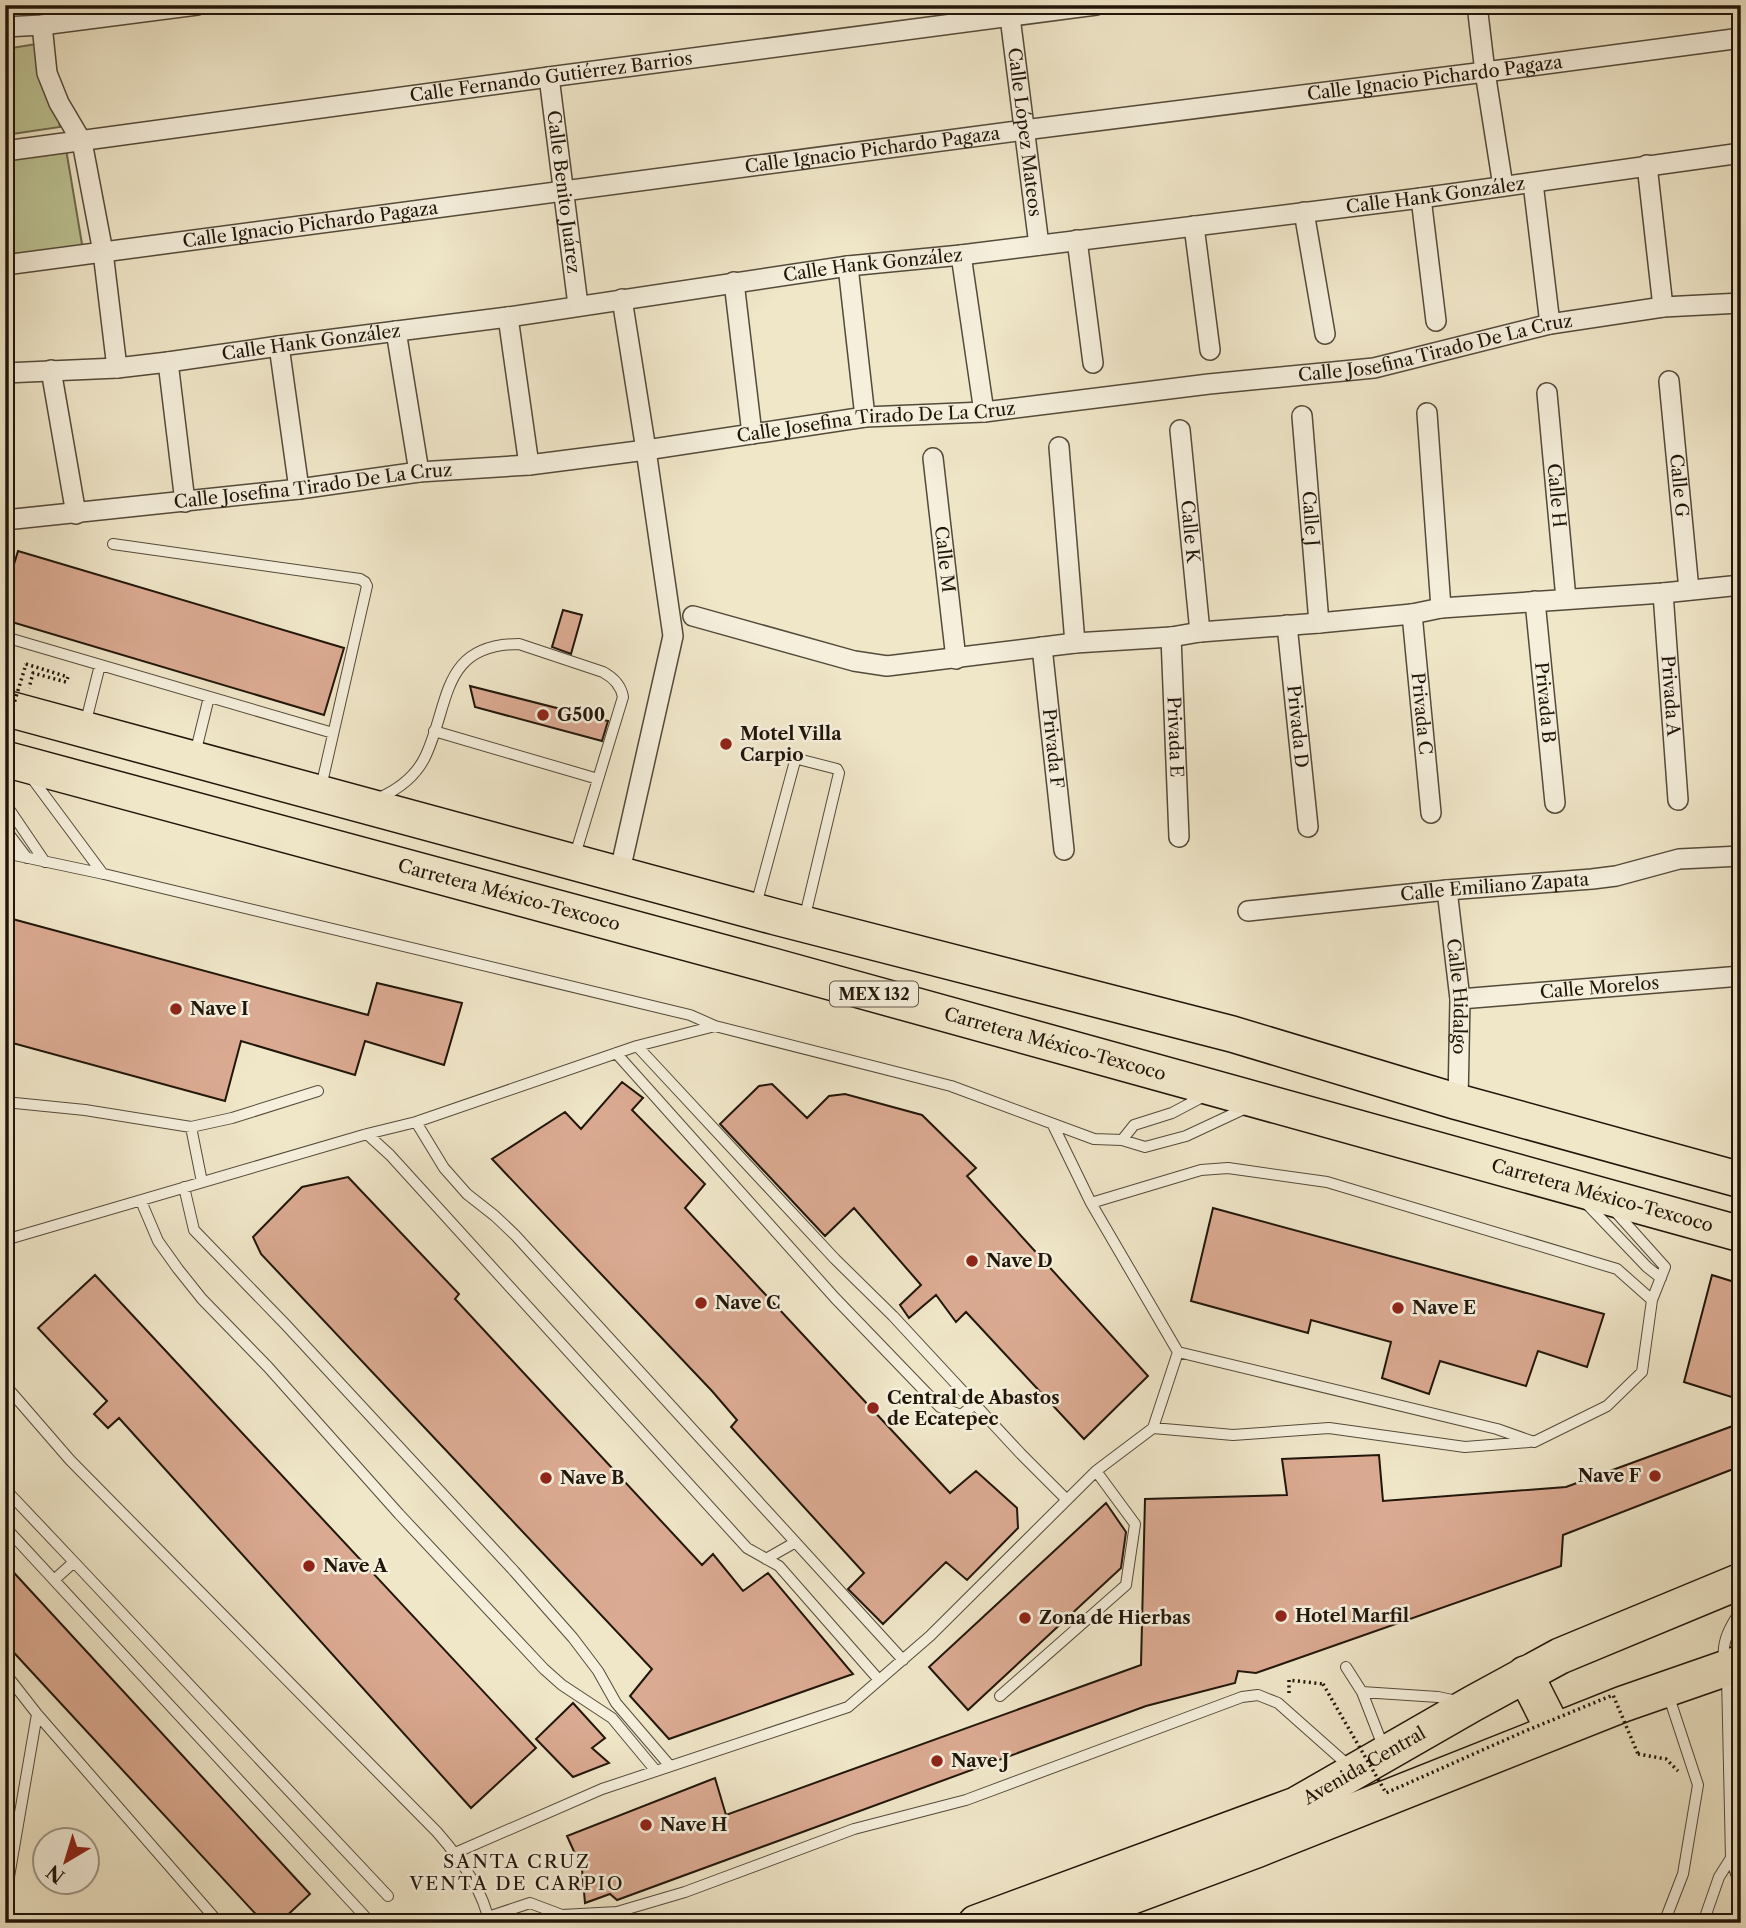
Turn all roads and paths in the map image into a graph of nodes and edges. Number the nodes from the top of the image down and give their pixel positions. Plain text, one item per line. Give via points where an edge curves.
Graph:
1 (197, 5) edge
2 (1096, 5) edge
3 (1477, 5) edge
4 (1010, 17) junction
5 (42, 26) junction
6 (5, 27) edge
7 (1741, 38) edge
8 (1485, 72) junction
9 (549, 77) junction
10 (1024, 130) junction
11 (82, 142) junction
12 (5, 151) edge
13 (1741, 153) edge
14 (1647, 165) junction
15 (1533, 183) junction
16 (1503, 186) junction
17 (563, 190) junction
18 (1421, 198) junction
19 (1304, 212) junction
20 (1194, 226) junction
21 (1077, 240) junction
22 (1039, 245) junction
23 (103, 252) junction
24 (961, 255) junction
25 (5, 265) edge
26 (848, 266) junction
27 (734, 282) junction
28 (622, 299) junction
29 (1741, 303) edge
30 (578, 305) junction
31 (1663, 307) junction
32 (508, 317) junction
33 (1436, 321) dead end
34 (1550, 324) junction
35 (396, 331) junction
36 (1325, 334) dead end
37 (279, 346) junction
38 (1210, 350) dead end
39 (168, 362) junction
40 (1093, 363) dead end
41 (117, 368) junction
42 (51, 370) junction
43 (5, 373) edge
44 (1669, 381) dead end
45 (1547, 393) dead end
46 (984, 412) junction
47 (1427, 413) dead end
48 (865, 416) junction
49 (1302, 416) dead end
50 (1180, 430) dead end
51 (752, 434) junction
52 (1059, 447) dead end
53 (646, 450) junction
54 (933, 458) dead end
55 (529, 465) junction
56 (419, 472) junction
57 (299, 489) junction
58 (185, 502) junction
59 (76, 514) junction
60 (5, 520) edge
61 (113, 544) dead end
62 (1741, 585) edge
63 (1689, 590) junction
64 (1663, 593) junction
65 (1566, 599) junction
66 (1535, 601) junction
67 (1441, 608) junction
68 (1412, 614) junction
69 (693, 616) dead end
70 (1319, 623) junction
71 (1287, 625) junction
72 (1200, 632) junction
73 (5, 637) edge
74 (1171, 637) junction
75 (1075, 643) junction
76 (1042, 647) junction
77 (956, 659) junction
78 (100, 665) junction
79 (33, 673) dead end
80 (209, 696) junction
81 (5, 708) edge
82 (84, 729) junction
83 (434, 731) junction
84 (5, 733) edge
85 (334, 733) junction
86 (194, 759) junction
87 (13, 761) edge
88 (598, 779) junction
89 (320, 793) junction
90 (1678, 800) dead end
91 (5, 803) edge
92 (353, 803) junction
93 (1555, 803) dead end
94 (1431, 813) dead end
95 (1308, 827) dead end
96 (5, 829) edge
97 (1180, 837) dead end
98 (1066, 850) dead end
99 (5, 853) edge
100 (1741, 856) edge
101 (27, 858) junction
102 (45, 862) junction
103 (572, 862) junction
104 (104, 874) junction
105 (619, 875) junction
106 (1447, 890) junction
107 (1248, 911) dead end
108 (790, 920) junction
109 (769, 965) junction
110 (1741, 976) edge
111 (814, 978) junction
112 (1460, 999) junction
113 (715, 1026) junction
114 (637, 1046) junction
115 (615, 1053) junction
116 (1215, 1089) junction
117 (318, 1091) dead end
118 (1260, 1101) junction
119 (5, 1102) edge
120 (1458, 1102) junction
121 (415, 1122) junction
122 (1053, 1125) junction
123 (191, 1127) junction
124 (367, 1134) junction
125 (1122, 1140) junction
126 (1741, 1180) edge
127 (202, 1182) junction
128 (184, 1188) junction
129 (1586, 1191) junction
130 (141, 1201) junction
131 (1091, 1203) junction
132 (1741, 1234) edge
133 (5, 1240) edge
134 (1661, 1278) junction
135 (1652, 1300) junction
136 (1178, 1352) junction
137 (5, 1385) edge
138 (975, 1404) junction
139 (1153, 1428) junction
140 (1534, 1442) junction
141 (1096, 1471) junction
142 (5, 1489) edge
143 (1067, 1500) junction
144 (5, 1527) edge
145 (794, 1543) junction
146 (766, 1559) junction
147 (74, 1562) junction
148 (54, 1580) junction
149 (1741, 1581) edge
150 (1741, 1610) edge
151 (903, 1661) junction
152 (1736, 1662) edge
153 (1346, 1667) dead end
154 (5, 1673) edge
155 (1525, 1674) junction
156 (879, 1680) junction
157 (1667, 1689) junction
158 (1362, 1692) junction
159 (1000, 1696) dead end
160 (1289, 1696) dead end
161 (616, 1703) junction
162 (1472, 1703) junction
163 (37, 1714) junction
164 (612, 1718) junction
165 (1554, 1731) junction
166 (1386, 1753) junction
167 (670, 1766) junction
168 (656, 1771) junction
169 (1355, 1772) junction
170 (1679, 1772) dead end
171 (455, 1853) junction
172 (1731, 1858) junction
173 (388, 1896) dead end
174 (5, 1900) edge
175 (564, 1919) edge
176 (489, 1920) edge
177 (219, 1923) edge
178 (371, 1923) edge
179 (976, 1923) edge
180 (1060, 1923) edge
181 (1664, 1923) edge
182 (1703, 1923) edge
183 (1740, 1923) edge

1 - 5 street
2 - 4 street, Calle Fernando Gutiérrez Barrios
3 - 8 street
4 - 9 street, Calle Fernando Gutiérrez Barrios
4 - 10 street, Calle López Mateos
5 - 6 street
5 - 11 street via 47,73
7 - 8 street, Calle Ignacio Pichardo Pagaza
8 - 10 street, Calle Ignacio Pichardo Pagaza
8 - 16 street
9 - 11 street, Calle Fernando Gutiérrez Barrios
9 - 17 street, Calle Benito Juárez
10 - 17 street, Calle Ignacio Pichardo Pagaza
10 - 22 street, Calle López Mateos
11 - 12 street, Calle Fernando Gutiérrez Barrios
11 - 23 street
13 - 14 street, Calle Hank González
14 - 15 street, Calle Hank González
14 - 31 street
15 - 16 street, Calle Hank González
15 - 34 street
16 - 18 street, Calle Hank González
17 - 23 street, Calle Ignacio Pichardo Pagaza
17 - 30 street, Calle Benito Juárez
18 - 19 street, Calle Hank González
18 - 33 street
19 - 20 street, Calle Hank González
19 - 36 street
20 - 21 street, Calle Hank González
20 - 38 street
21 - 22 street, Calle Hank González
21 - 40 street
22 - 24 street, Calle Hank González
23 - 25 street, Calle Ignacio Pichardo Pagaza
23 - 41 street
24 - 26 street, Calle Hank González
24 - 46 street
26 - 27 street, Calle Hank González
26 - 48 street
27 - 28 street, Calle Hank González
27 - 51 street
28 - 30 street, Calle Hank González
28 - 53 street
29 - 31 street, Calle Josefina Tirado De La Cruz
30 - 32 street, Calle Hank González
31 - 34 street, Calle Josefina Tirado De La Cruz
32 - 35 street, Calle Hank González
32 - 55 street
34 - 46 street, Calle Josefina Tirado De La Cruz via 1374,368
35 - 37 street, Calle Hank González
35 - 56 street
37 - 39 street, Calle Hank González
37 - 57 street
39 - 41 street, Calle Hank González
39 - 58 street
41 - 42 street, Calle Hank González
42 - 43 street, Calle Hank González
42 - 59 street
44 - 63 street, Calle G
45 - 65 street, Calle H
46 - 48 street, Calle Josefina Tirado De La Cruz
47 - 67 street
48 - 51 street, Calle Josefina Tirado De La Cruz
49 - 70 street, Calle J
50 - 72 street, Calle K
51 - 53 street, Calle Josefina Tirado De La Cruz
52 - 75 street
53 - 55 street, Calle Josefina Tirado De La Cruz
53 - 105 street via 673,636
54 - 77 street, Calle M
55 - 56 street, Calle Josefina Tirado De La Cruz
56 - 57 street, Calle Josefina Tirado De La Cruz
57 - 58 street, Calle Josefina Tirado De La Cruz
58 - 59 street, Calle Josefina Tirado De La Cruz
59 - 60 street, Calle Josefina Tirado De La Cruz
61 - 85 lane via 365,582
62 - 63 street
63 - 64 street
64 - 65 street
64 - 90 street, Privada A
65 - 66 street
66 - 67 street
66 - 93 street, Privada B
67 - 68 street
68 - 70 street
68 - 94 street, Privada C
69 - 77 street via 872,665
70 - 71 street
71 - 72 street
71 - 95 street, Privada D
72 - 74 street
73 - 78 lane
74 - 75 street
74 - 97 street, Privada E
75 - 76 street
76 - 77 street
76 - 98 street, Privada F
78 - 80 lane
78 - 82 lane
79 - 84 path, bridge via 66,682 68,677 26,664
80 - 85 lane
80 - 86 lane
81 - 82 highway
82 - 86 highway
83 - 88 lane
83 - 88 lane via 447,688 460,667 493,647 519,644 603,672 619,685 623,697
83 - 92 lane via 427,754 410,778 388,794
85 - 89 lane
86 - 89 highway
87 - 104 lane
87 - 109 highway, Carretera México-Texcoco / MEX 132
88 - 103 lane
89 - 92 highway
91 - 102 lane
92 - 103 highway
96 - 101 lane
99 - 101 lane
100 - 106 street, Calle Emiliano Zapata via 1679,859 1592,879
101 - 102 lane
102 - 104 lane
103 - 105 highway
104 - 113 lane via 690,1015
105 - 108 highway
106 - 107 street, Calle Emiliano Zapata
106 - 112 street, Calle Hidalgo
108 - 108 lane via 839,773 798,759 795,761
108 - 109 highway via 789,943 782,957
108 - 111 highway via 818,932 802,949 803,965
108 - 120 highway via 1232,1034
109 - 111 highway, Carretera México-Texcoco / MEX 132
110 - 112 street, Calle Morelos
111 - 116 highway, Carretera México-Texcoco / MEX 132
112 - 120 street, Calle Hidalgo
113 - 114 lane
113 - 122 lane via 951,1086
114 - 115 lane
114 - 138 lane
115 - 121 lane
115 - 138 lane via 940,1407 961,1415
116 - 118 highway, Carretera México-Texcoco / MEX 132
116 - 125 lane via 1172,1113 1135,1125
117 - 123 lane
118 - 125 lane via 1184,1136 1145,1147
118 - 129 highway, Carretera México-Texcoco / MEX 132
119 - 123 lane
120 - 126 highway
121 - 124 lane
121 - 145 lane via 467,1194 515,1235
122 - 125 lane via 1094,1139
122 - 131 lane
123 - 127 lane
124 - 127 lane
124 - 146 lane via 747,1548
127 - 128 lane
128 - 130 lane
128 - 161 lane via 194,1230 573,1638
129 - 132 highway, Carretera México-Texcoco / MEX 132
129 - 134 lane via 1600,1219
129 - 134 lane via 1665,1267
130 - 133 lane
130 - 164 lane via 159,1241 202,1299 544,1669
131 - 135 lane via 1201,1170 1228,1168 1326,1182 1617,1269
131 - 136 lane
134 - 135 lane
135 - 140 lane via 1642,1372 1607,1406
136 - 139 lane
136 - 140 lane via 1497,1429
137 - 171 lane via 70,1460
138 - 143 lane
139 - 140 lane via 1233,1435 1329,1428 1465,1447
139 - 141 lane
141 - 143 lane
141 - 159 lane via 1135,1524 1126,1585
142 - 147 lane
143 - 151 lane
144 - 148 lane
145 - 146 lane
145 - 151 lane
146 - 156 lane via 779,1566
147 - 148 lane
147 - 173 lane
148 - 178 lane
149 - 155 highway, Avenida Central
150 - 152 lane via 1722,1652
151 - 156 lane
152 - 157 highway, Avenida Central
152 - 172 lane
153 - 158 lane
154 - 163 lane
155 - 162 highway, Avenida Central
155 - 165 highway
156 - 167 lane via 848,1707
157 - 165 highway, Avenida Central
157 - 181 lane via 1698,1785 1683,1874
158 - 162 lane
158 - 166 lane
160 - 170 path, bridge via 1289,1680 1323,1684 1386,1793 1614,1695 1638,1754 1666,1759
161 - 164 lane
161 - 167 lane
162 - 166 highway, Avenida Central
163 - 174 lane
163 - 177 lane
164 - 168 lane
165 - 180 highway, Avenida Central
166 - 169 highway, Avenida Central
167 - 168 lane
168 - 171 lane via 602,1789
169 - 175 lane via 1278,1703 1258,1695 1242,1697 966,1800 854,1829 685,1892 617,1912
169 - 179 highway, Avenida Central via 1296,1805
171 - 176 lane via 470,1874
172 - 182 lane via 1719,1877
172 - 183 lane via 1740,1883
175 - 176 lane via 530,1903

